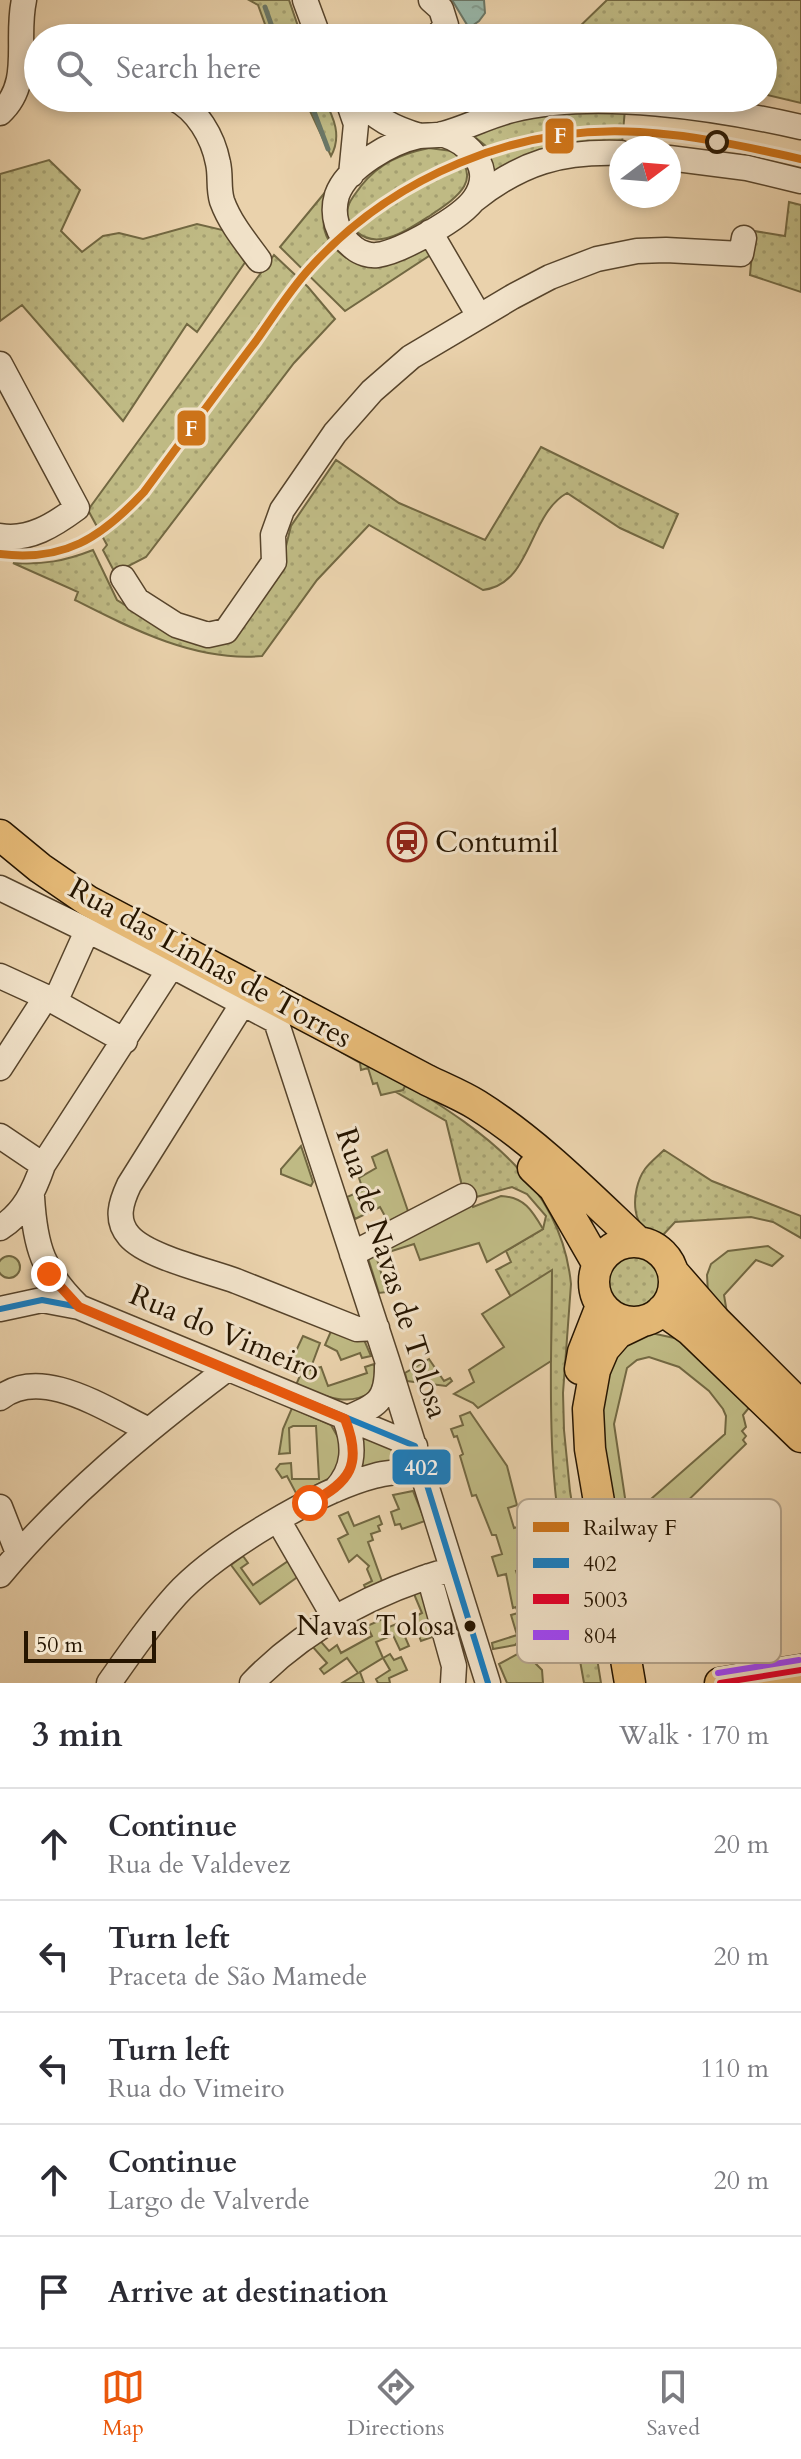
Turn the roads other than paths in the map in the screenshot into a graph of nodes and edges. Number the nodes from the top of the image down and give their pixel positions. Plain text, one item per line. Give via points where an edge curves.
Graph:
1 (24, 0) edge
2 (305, 0) edge
3 (431, 0) edge
4 (314, 24) edge
5 (446, 24) edge
6 (24, 43) edge
7 (24, 86) edge
8 (191, 112) edge
9 (352, 112) edge
10 (383, 112) edge
11 (504, 112) edge
12 (721, 112) edge
13 (0, 113) edge
14 (801, 127) edge
15 (431, 135) junction
16 (609, 153) edge
17 (681, 160) edge
18 (351, 175) junction
19 (801, 181) edge
20 (474, 200) junction
21 (430, 232) junction
22 (744, 238) dead end
23 (259, 260) dead end
24 (479, 316) junction
25 (0, 364) edge
26 (0, 536) edge
27 (123, 578) dead end
28 (0, 835) edge
29 (0, 888) edge
30 (87, 931) junction
31 (169, 970) junction
32 (0, 976) edge
33 (50, 999) junction
34 (243, 1003) junction
35 (125, 1041) junction
36 (0, 1068) edge
37 (427, 1080) junction
38 (0, 1136) edge
39 (43, 1165) junction
40 (464, 1196) dead end
41 (32, 1197) junction
42 (0, 1228) edge
43 (637, 1241) junction
44 (352, 1254) junction
45 (597, 1263) junction
46 (673, 1272) junction
47 (601, 1306) junction
48 (79, 1307) junction
49 (0, 1309) edge
50 (652, 1316) junction
51 (377, 1328) junction
52 (387, 1360) junction
53 (227, 1369) junction
54 (0, 1398) edge
55 (801, 1406) edge
56 (345, 1419) junction
57 (147, 1429) junction
58 (801, 1437) edge
59 (415, 1446) junction
60 (422, 1470) junction
61 (335, 1490) junction
62 (585, 1499) edge
63 (596, 1499) edge
64 (0, 1507) edge
65 (278, 1520) junction
66 (18, 1553) junction
67 (440, 1573) junction
68 (0, 1575) edge
69 (334, 1617) junction
70 (612, 1663) edge
71 (625, 1663) edge
72 (801, 1670) edge
73 (262, 1680) edge
74 (109, 1683) edge
75 (453, 1683) edge
76 (488, 1683) edge
77 (614, 1683) edge
78 (630, 1683) edge
79 (720, 1683) edge

1 - 6 street
2 - 4 street
3 - 5 street
7 - 13 street
8 - 23 street via 218,163 221,200
9 - 18 street via 356,124
10 - 15 street via 389,127
11 - 15 street
12 - 14 street
15 - 18 street via 373,155
15 - 20 street via 459,140 475,156 482,185
16 - 20 street via 586,152 532,164
17 - 19 street
18 - 21 street via 334,205 335,223 356,251 373,256 390,252
20 - 21 street
21 - 24 street
22 - 24 street via 741,254 637,251 597,259 550,277
24 - 27 street via 411,357 335,433 282,510 273,535 274,562 226,631 208,635 176,625 137,600
25 - 26 street via 77,508 27,536
28 - 37 main road, Rua das Linhas de Torres via 88,901
29 - 30 street
30 - 31 street
30 - 33 street
31 - 34 street via 180,970
31 - 35 street
32 - 33 street
33 - 35 street
33 - 36 street
34 - 44 street, Rua de Navas de Tolosa via 276,1021
34 - 51 street via 129,1185 120,1218 129,1236 148,1250 357,1329
35 - 39 street
37 - 43 main road, Rua das Linhas de Torres via 515,1131
37 - 45 main road, Rua das Linhas de Torres via 554,1188
38 - 39 street
39 - 41 street
40 - 44 street
41 - 42 street
41 - 48 street via 42,1258 59,1288
43 - 45 main road via 614,1246
43 - 46 main road via 658,1249
44 - 51 street, Rua de Navas de Tolosa
45 - 47 main road via 594,1290
46 - 50 main road via 673,1293
46 - 55 main road
47 - 50 main road via 620,1320
47 - 62 main road via 583,1352 572,1413
48 - 49 street via 42,1300
48 - 53 street, Rua do Vimeiro
50 - 58 main road via 690,1330
50 - 63 main road via 618,1333 595,1370 588,1409
51 - 52 street, Rua de Navas de Tolosa
52 - 56 street via 382,1398
52 - 59 street, Rua de Navas de Tolosa
53 - 56 street, Rua do Vimeiro
53 - 57 street
54 - 57 street via 44,1384
56 - 59 street, Rua do Vimeiro
56 - 61 street via 351,1469
57 - 66 street
59 - 60 street, Rua de Navas de Tolosa
60 - 61 street via 376,1476
60 - 67 street, Rua de Navas de Tolosa
61 - 65 street
64 - 66 street
65 - 69 street
65 - 74 street via 178,1593
66 - 68 street
67 - 69 street
67 - 75 street
67 - 76 street, Rua de Navas de Tolosa
69 - 73 street via 293,1645
70 - 77 main road
71 - 78 main road
72 - 79 main road

